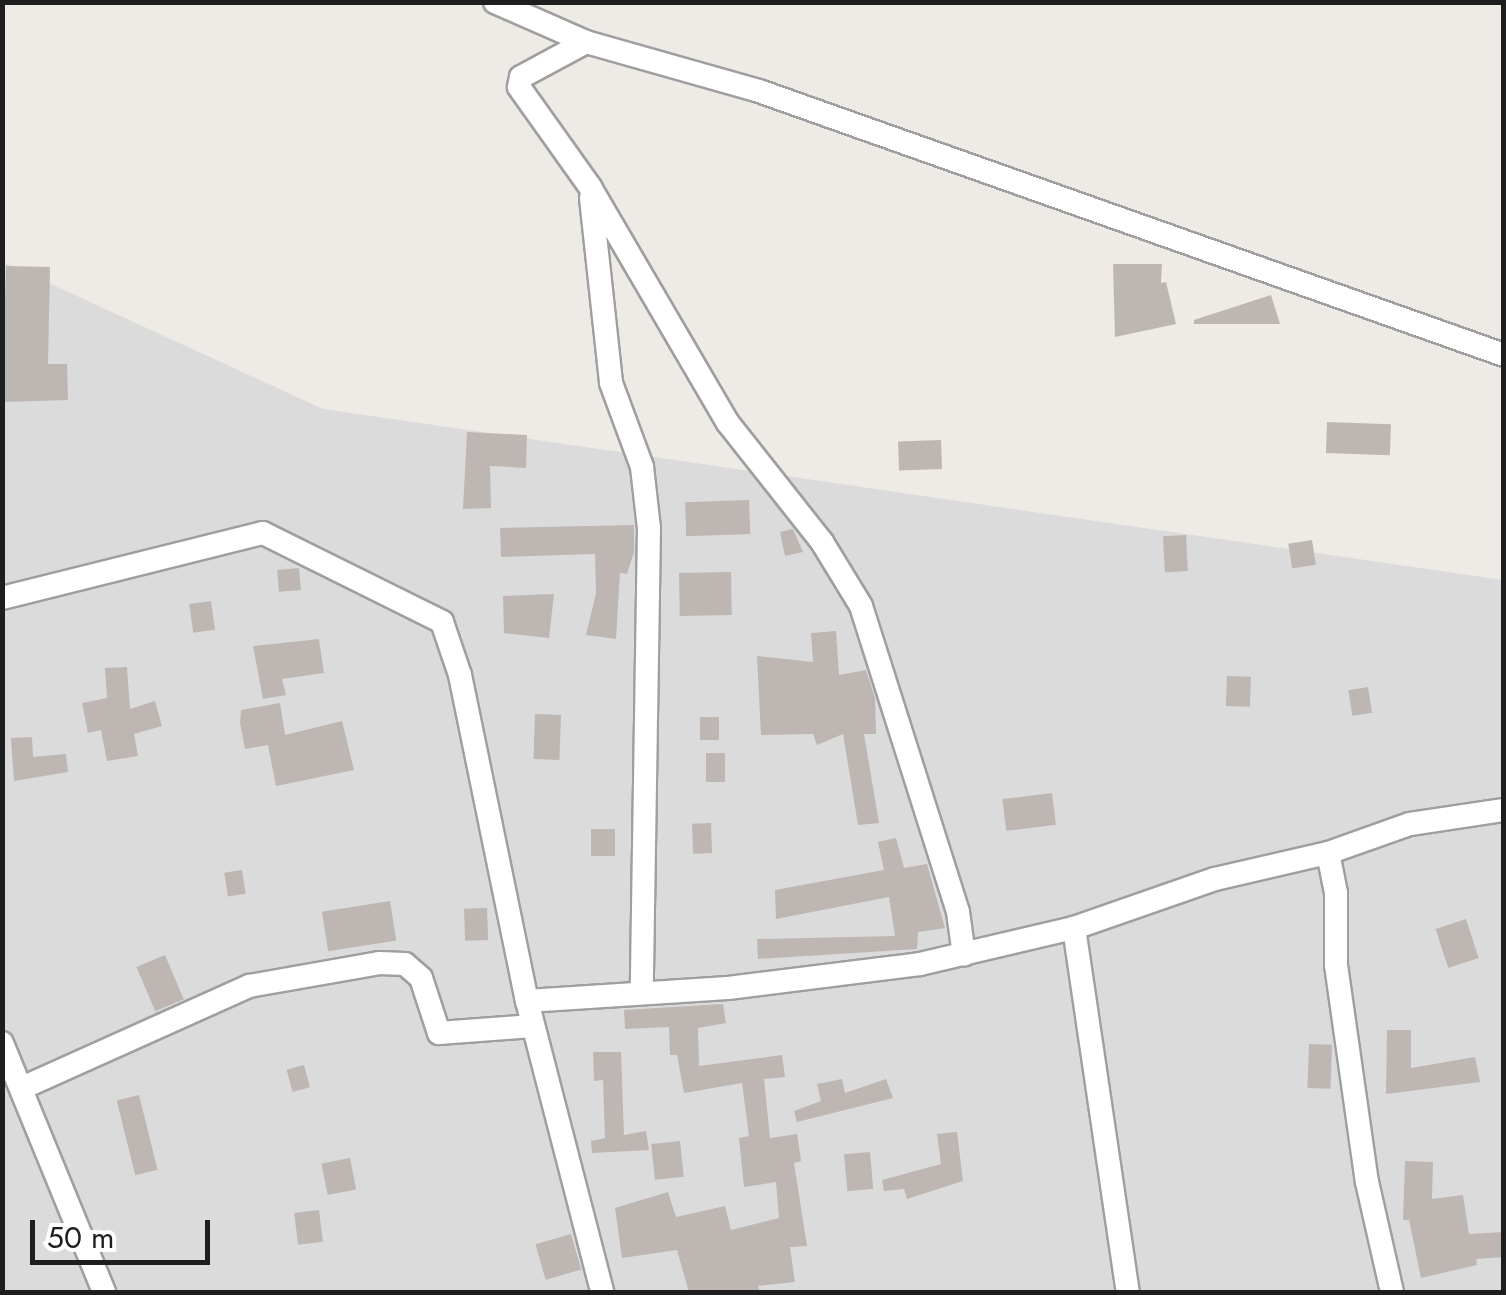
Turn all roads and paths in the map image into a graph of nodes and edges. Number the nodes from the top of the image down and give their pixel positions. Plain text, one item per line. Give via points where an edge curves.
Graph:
1 (494, 2) edge
2 (586, 42) junction
3 (590, 188) junction
4 (1504, 355) edge
5 (2, 598) edge
6 (1504, 810) edge
7 (1328, 853) junction
8 (1074, 928) junction
9 (964, 954) junction
10 (642, 992) junction
11 (526, 1001) junction
12 (533, 1026) junction
13 (2, 1043) edge
14 (22, 1088) junction
15 (104, 1292) edge
16 (602, 1292) edge
17 (1128, 1292) edge
18 (1392, 1292) edge

1 - 2 street
2 - 3 street via 518,83
2 - 4 street via 759,91
3 - 9 street via 728,423 822,542 861,606 958,912
3 - 10 street via 611,383 642,466 649,528
5 - 11 street via 262,534 442,622 460,675
6 - 7 street via 1430,819
7 - 8 street via 1215,879
7 - 18 street via 1338,981 1367,1182
8 - 9 street
8 - 17 street
9 - 10 street via 728,988
10 - 11 street
11 - 12 street
12 - 14 street via 439,1033 421,978 406,964 379,962 248,986
12 - 16 street
13 - 14 street
14 - 15 street

